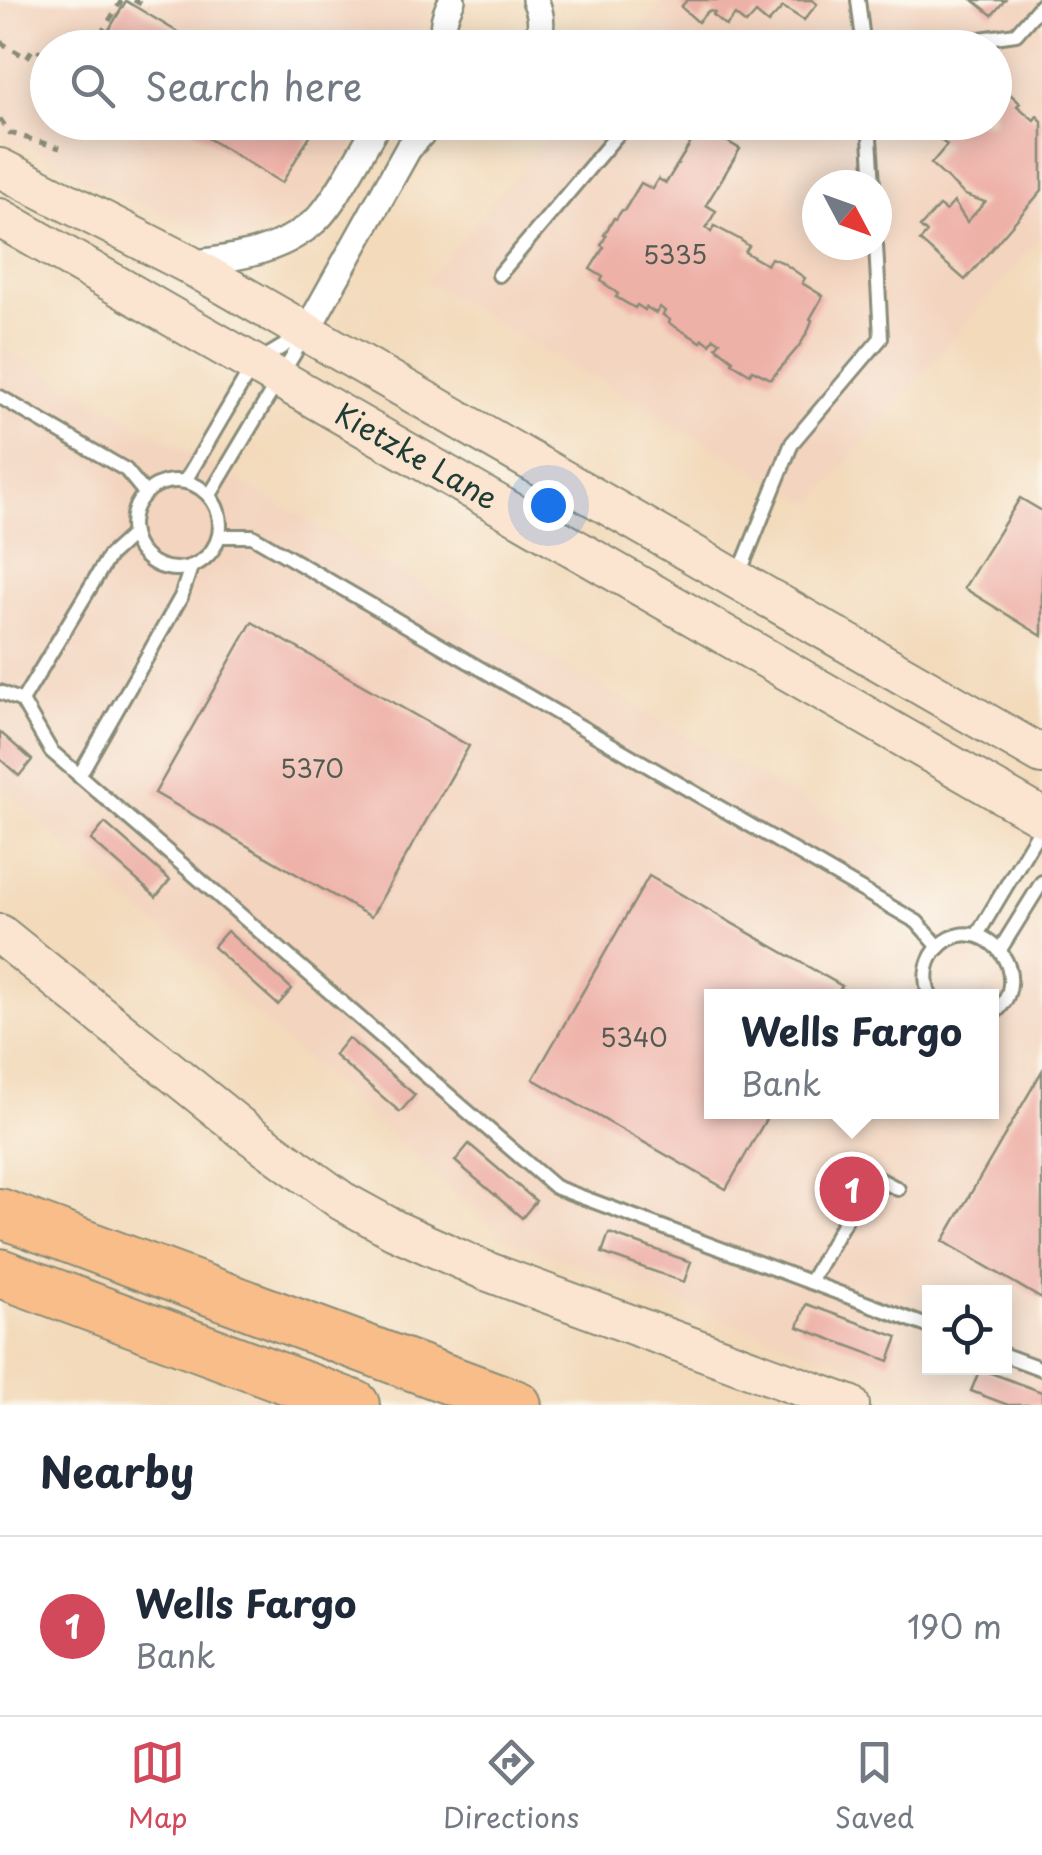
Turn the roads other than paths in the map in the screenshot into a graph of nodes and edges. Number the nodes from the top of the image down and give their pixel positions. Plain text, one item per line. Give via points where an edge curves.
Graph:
1 (535, 0) edge
2 (858, 0) edge
3 (447, 3) edge
4 (1042, 4) edge
5 (442, 30) edge
6 (539, 30) edge
7 (862, 30) edge
8 (1012, 35) edge
9 (368, 140) edge
10 (416, 140) edge
11 (613, 140) edge
12 (870, 140) edge
13 (0, 168) edge
14 (872, 170) edge
15 (0, 218) edge
16 (877, 260) edge
17 (188, 264) junction
18 (499, 275) dead end
19 (306, 332) junction
20 (267, 372) junction
21 (0, 397) edge
22 (186, 481) junction
23 (145, 492) junction
24 (210, 495) junction
25 (132, 534) junction
26 (220, 536) junction
27 (191, 567) junction
28 (737, 580) junction
29 (0, 692) edge
30 (22, 700) junction
31 (1042, 754) edge
32 (79, 776) junction
33 (1042, 816) edge
34 (1042, 826) edge
35 (1042, 882) edge
36 (0, 934) edge
37 (977, 935) junction
38 (939, 947) junction
39 (1001, 948) junction
40 (929, 989) edge
41 (999, 1008) edge
42 (898, 1188) dead end
43 (0, 1212) edge
44 (0, 1273) edge
45 (810, 1282) junction
46 (922, 1324) edge
47 (1012, 1358) edge
48 (1042, 1369) edge
49 (355, 1405) edge
50 (517, 1405) edge
51 (850, 1405) edge

1 - 6 street
2 - 7 lane
3 - 5 street
4 - 8 lane
9 - 17 street via 318,220 285,243
10 - 19 street
11 - 18 lane
12 - 14 lane
13 - 17 main road, Kietzke Lane
15 - 20 main road, Kietzke Lane
16 - 28 lane via 881,338 792,443
17 - 19 main road, Kietzke Lane
19 - 20 lane
19 - 20 lane
19 - 28 main road, Kietzke Lane
20 - 22 lane
20 - 24 lane
20 - 33 main road, Kietzke Lane
21 - 23 lane via 126,470
22 - 23 lane
22 - 24 lane
23 - 25 lane
24 - 26 lane
25 - 27 lane via 161,567
25 - 30 lane via 110,556
26 - 27 lane
26 - 38 lane via 252,536 917,922
27 - 32 lane via 181,598
28 - 31 main road, Kietzke Lane
29 - 30 lane
30 - 32 lane via 51,751
32 - 45 lane via 555,1187
34 - 37 lane
35 - 39 lane
36 - 51 main road via 342,1201 486,1271
37 - 38 lane
37 - 39 lane
38 - 40 lane via 926,972
39 - 41 lane via 1012,986
42 - 45 lane via 879,1179 864,1187
43 - 50 highway
44 - 49 highway
45 - 46 lane
47 - 48 lane

